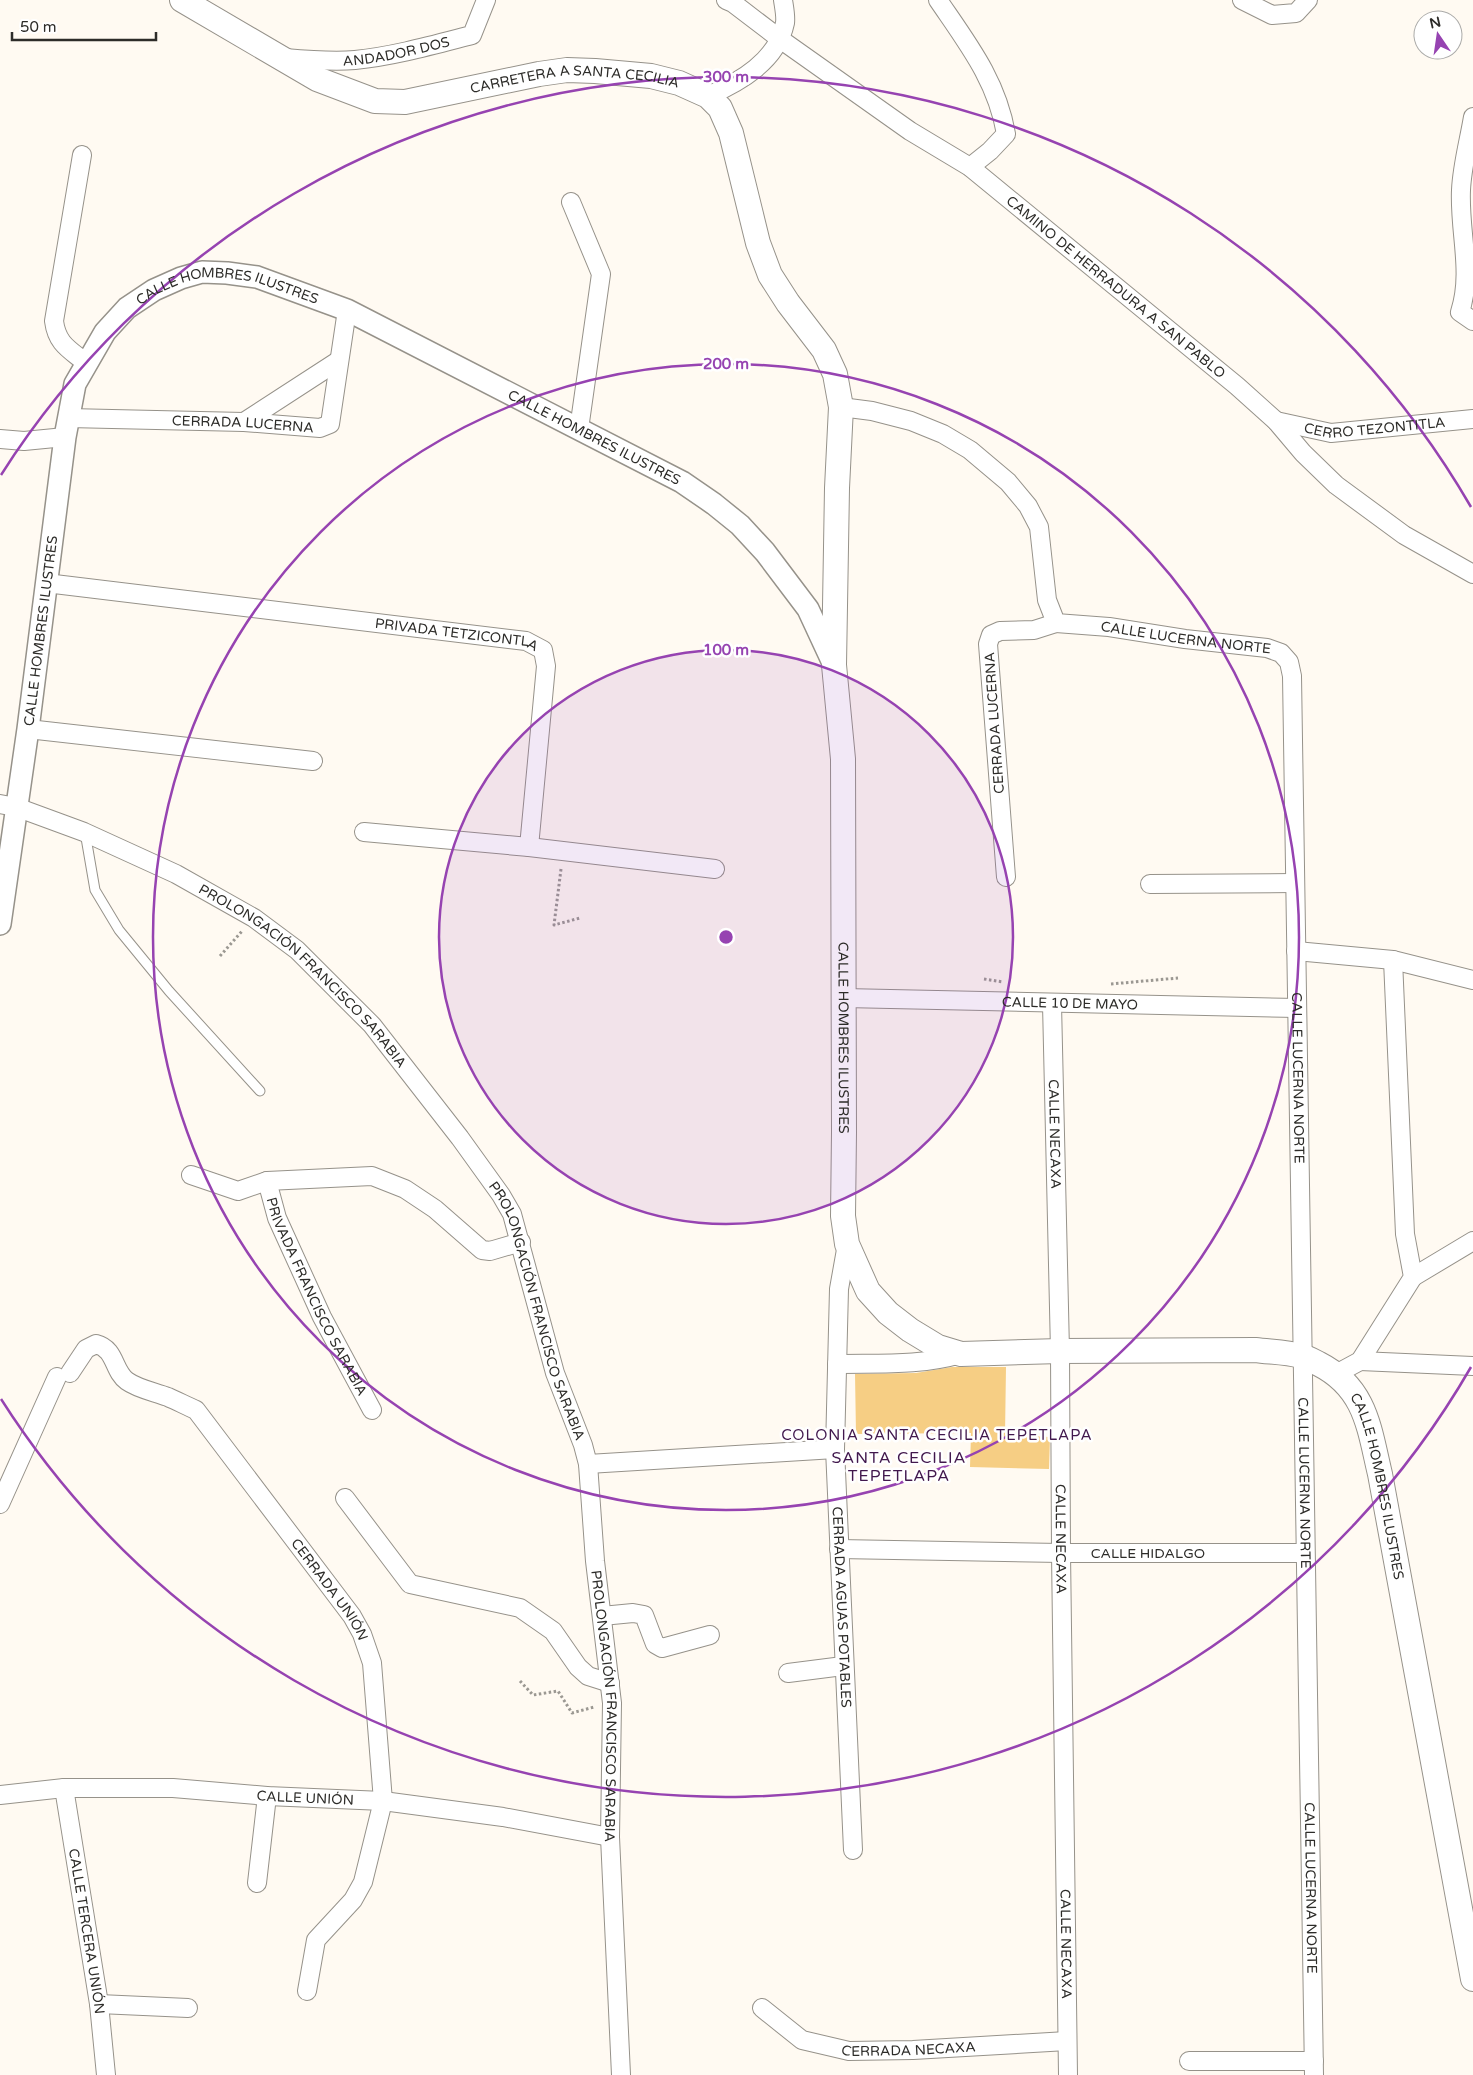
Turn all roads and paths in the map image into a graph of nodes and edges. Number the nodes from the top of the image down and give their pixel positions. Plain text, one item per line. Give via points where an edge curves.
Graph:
1 (182, 0) edge
2 (486, 0) edge
3 (726, 0) edge
4 (783, 0) edge
5 (938, 0) edge
6 (1242, 0) edge
7 (1308, 0) edge
8 (780, 39) junction
9 (283, 58) junction
10 (708, 96) junction
11 (1473, 117) edge
12 (82, 154) dead end
13 (970, 167) junction
14 (571, 202) dead end
15 (347, 310) junction
16 (1473, 321) edge
17 (338, 361) junction
18 (86, 363) junction
19 (841, 407) junction
20 (1473, 419) edge
21 (1276, 421) junction
22 (244, 422) junction
23 (66, 427) junction
24 (579, 429) junction
25 (0, 439) edge
26 (1436, 554) junction
27 (1473, 560) edge
28 (1473, 574) edge
29 (46, 583) junction
30 (1056, 622) junction
31 (834, 665) junction
32 (28, 729) junction
33 (313, 762) dead end
34 (8, 805) edge
35 (84, 832) junction
36 (364, 832) dead end
37 (529, 847) junction
38 (563, 851) junction
39 (715, 869) dead end
40 (1006, 877) dead end
41 (1294, 883) junction
42 (1150, 884) dead end
43 (254, 918) junction
44 (580, 918) dead end
45 (0, 924) edge
46 (1296, 952) junction
47 (220, 956) dead end
48 (1393, 960) junction
49 (1473, 980) edge
50 (844, 998) junction
51 (1052, 1004) junction
52 (1297, 1008) junction
53 (260, 1091) dead end
54 (192, 1175) dead end
55 (267, 1180) junction
56 (1473, 1241) edge
57 (521, 1242) junction
58 (847, 1244) junction
59 (1414, 1277) junction
60 (1060, 1351) junction
61 (961, 1354) junction
62 (1303, 1356) junction
63 (1360, 1361) junction
64 (837, 1364) junction
65 (1473, 1366) edge
66 (1336, 1374) junction
67 (372, 1410) dead end
68 (834, 1449) junction
69 (588, 1464) junction
70 (345, 1498) dead end
71 (0, 1504) edge
72 (839, 1549) junction
73 (1061, 1553) junction
74 (1305, 1553) junction
75 (602, 1616) junction
76 (710, 1635) dead end
77 (843, 1666) junction
78 (788, 1673) dead end
79 (520, 1681) dead end
80 (610, 1683) junction
81 (612, 1703) junction
82 (64, 1788) junction
83 (0, 1795) edge
84 (267, 1796) junction
85 (383, 1801) junction
86 (610, 1837) junction
87 (853, 1850) dead end
88 (257, 1883) dead end
89 (1473, 1979) edge
90 (307, 1991) dead end
91 (99, 2004) junction
92 (188, 2008) dead end
93 (762, 2008) dead end
94 (1067, 2041) junction
95 (1189, 2061) dead end
96 (1314, 2068) edge
97 (106, 2075) edge
98 (621, 2075) edge
99 (1068, 2075) edge

1 - 9 main road, CARRETERA A SANTA CECILIA
2 - 9 street, ANDADOR DOS via 472,35 392,55 353,60
3 - 8 street, CAMINO DE HERRADURA A SAN PABLO
4 - 8 street via 785,22
5 - 13 street via 983,66 1002,110 1006,134
6 - 7 street via 1272,15 1296,13
8 - 10 street via 757,68
8 - 13 street, CAMINO DE HERRADURA A SAN PABLO via 910,131
9 - 10 main road, CARRETERA A SANTA CECILIA via 317,79 375,101 406,102 567,70 651,76
10 - 19 main road, CARRETERA A SANTA CECILIA via 720,108 731,133 758,243 770,275 824,350 834,374
11 - 16 street via 1461,188 1468,268 1460,312
12 - 18 street via 54,321 60,342
13 - 21 street, CAMINO DE HERRADURA A SAN PABLO via 1230,379
14 - 24 street via 601,274
15 - 17 street, CERRADA LUCERNA
15 - 18 street, CALLE HOMBRES ILUSTRES via 257,277 202,272 154,290 127,308 105,332
15 - 24 street, CALLE HOMBRES ILUSTRES
17 - 22 street
17 - 22 street, CERRADA LUCERNA via 330,424 320,428
18 - 23 street, CALLE HOMBRES ILUSTRES via 75,384
19 - 30 street via 911,421 943,434 970,450 1008,482 1028,506 1039,527 1047,600
19 - 31 main road, CALLE HOMBRES ILUSTRES
20 - 21 street, CERRO TEZONTITLA via 1331,433
21 - 26 street, CAMINO DE HERRADURA A SAN PABLO via 1303,453 1336,484 1404,535
22 - 23 street, CERRADA LUCERNA
23 - 25 street, CERRADA LUCERNA via 24,441
23 - 29 street, CALLE HOMBRES ILUSTRES
24 - 31 street, CALLE HOMBRES ILUSTRES via 682,482 740,525 808,609
26 - 27 street
26 - 28 street, CAMINO DE HERRADURA A SAN PABLO
29 - 32 street, CALLE HOMBRES ILUSTRES
29 - 37 street, PRIVADA TETZICONTLA via 526,641 543,650 546,666
30 - 40 street, CERRADA LUCERNA via 1034,630 1000,631 991,635 988,644
30 - 41 street, CALLE LUCERNA NORTE via 1267,648 1281,653 1289,662 1292,676
31 - 50 main road, CALLE HOMBRES ILUSTRES via 843,759
32 - 33 street
32 - 34 street, CALLE HOMBRES ILUSTRES
34 - 35 street, PROLONGACIÓN FRANCISCO SARABIA
34 - 45 street, CALLE HOMBRES ILUSTRES
35 - 43 street, PROLONGACIÓN FRANCISCO SARABIA via 176,874
35 - 53 lane via 96,890 120,930 169,992
36 - 37 street
37 - 38 street
38 - 39 street
38 - 44 path via 554,925
41 - 42 street
41 - 46 street, CALLE LUCERNA NORTE
43 - 47 path
43 - 57 street, PROLONGACIÓN FRANCISCO SARABIA via 297,950 372,1025 501,1194
46 - 48 street
46 - 52 street, CALLE LUCERNA NORTE
48 - 49 street
48 - 59 street via 1405,1234
50 - 51 street, CALLE 10 DE MAYO
50 - 58 main road, CALLE HOMBRES ILUSTRES via 843,1216
51 - 52 street, CALLE 10 DE MAYO
51 - 60 street, CALLE NECAXA
52 - 62 street, CALLE LUCERNA NORTE
54 - 55 street via 238,1191
55 - 57 street via 372,1176 405,1189 435,1209 482,1250 490,1251
55 - 67 street, PRIVADA FRANCISCO SARABIA via 277,1218 293,1254 322,1317
56 - 59 street
57 - 69 street, PROLONGACIÓN FRANCISCO SARABIA via 556,1372
58 - 61 main road, CALLE HOMBRES ILUSTRES via 868,1291 888,1313 938,1347
58 - 64 street, CERRADA AGUAS POTABLES via 839,1289
59 - 63 street
60 - 61 main road, CALLE HOMBRES ILUSTRES
60 - 62 main road, CALLE HOMBRES ILUSTRES via 1254,1350
60 - 73 street, CALLE NECAXA
61 - 64 street, CALLE HOMBRES ILUSTRES via 921,1363
62 - 66 main road, CALLE HOMBRES ILUSTRES
62 - 74 street, CALLE LUCERNA NORTE
63 - 65 street
63 - 66 street
64 - 68 street, CERRADA AGUAS POTABLES
66 - 89 main road, CALLE HOMBRES ILUSTRES via 1357,1396 1367,1418 1380,1474
68 - 69 street
68 - 72 street, CERRADA AGUAS POTABLES
69 - 75 street, PROLONGACIÓN FRANCISCO SARABIA
70 - 80 street via 410,1584 520,1608 552,1630 588,1676
71 - 85 street, CERRADA UNIÓN via 63,1375 86,1349 96,1344 110,1352 121,1376 129,1383 196,1410 352,1616 362,1634 372,1663
72 - 73 street, CALLE HIDALGO
72 - 77 street, CERRADA AGUAS POTABLES
73 - 74 street, CALLE HIDALGO
73 - 94 street, CALLE NECAXA
74 - 96 street, CALLE LUCERNA NORTE
75 - 76 street via 644,1615 655,1644 662,1648
75 - 80 street, PROLONGACIÓN FRANCISCO SARABIA
77 - 78 street
77 - 87 street, CERRADA AGUAS POTABLES
79 - 81 path via 533,1695 558,1691 572,1713
80 - 81 street, PROLONGACIÓN FRANCISCO SARABIA
81 - 86 street, PROLONGACIÓN FRANCISCO SARABIA
82 - 83 street, CALLE UNIÓN
82 - 84 street, CALLE UNIÓN via 173,1788
82 - 91 street, CALLE TERCERA UNIÓN
84 - 85 street, CALLE UNIÓN
84 - 88 street
85 - 86 street, CALLE UNIÓN via 503,1817
85 - 90 street, CERRADA UNIÓN via 363,1882 353,1900 316,1940
86 - 98 street, PROLONGACIÓN FRANCISCO SARABIA
91 - 92 street
91 - 97 street, CALLE TERCERA UNIÓN
93 - 94 street, CERRADA NECAXA via 802,2040 849,2051
94 - 99 street, CALLE NECAXA
95 - 96 street

